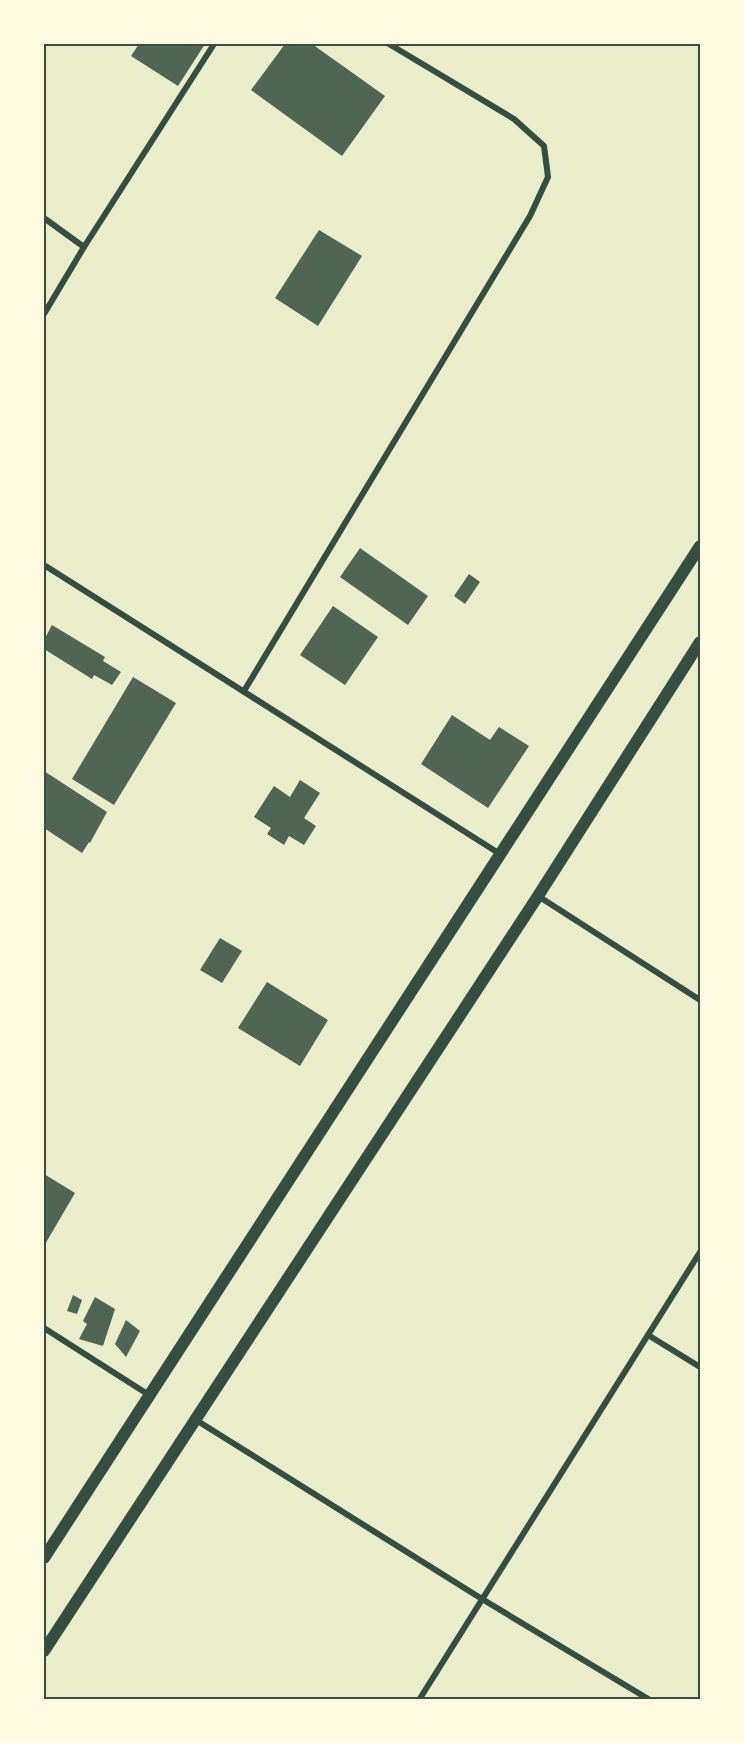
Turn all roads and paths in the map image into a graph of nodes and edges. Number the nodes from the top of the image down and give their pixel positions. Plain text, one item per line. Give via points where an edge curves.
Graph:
1 (214, 44) edge
2 (388, 44) edge
3 (44, 218) edge
4 (84, 247) junction
5 (44, 314) edge
6 (700, 546) edge
7 (44, 564) edge
8 (700, 642) edge
9 (244, 691) junction
10 (501, 854) junction
11 (538, 896) junction
12 (700, 1000) edge
13 (700, 1251) edge
14 (44, 1328) edge
15 (648, 1335) junction
16 (700, 1367) edge
17 (149, 1395) junction
18 (195, 1419) junction
19 (44, 1558) edge
20 (482, 1599) junction
21 (44, 1651) edge
22 (418, 1700) edge
23 (650, 1700) edge

1 - 4 street
2 - 9 street via 514,119 544,146 548,177 530,216
3 - 4 street
4 - 5 street
6 - 10 main road
7 - 9 street
8 - 11 main road
9 - 10 street
10 - 17 main road
11 - 12 street
11 - 18 main road
13 - 15 street
14 - 17 street
15 - 16 street
15 - 20 street
17 - 19 main road
18 - 20 street
18 - 21 main road
20 - 22 street
20 - 23 street

